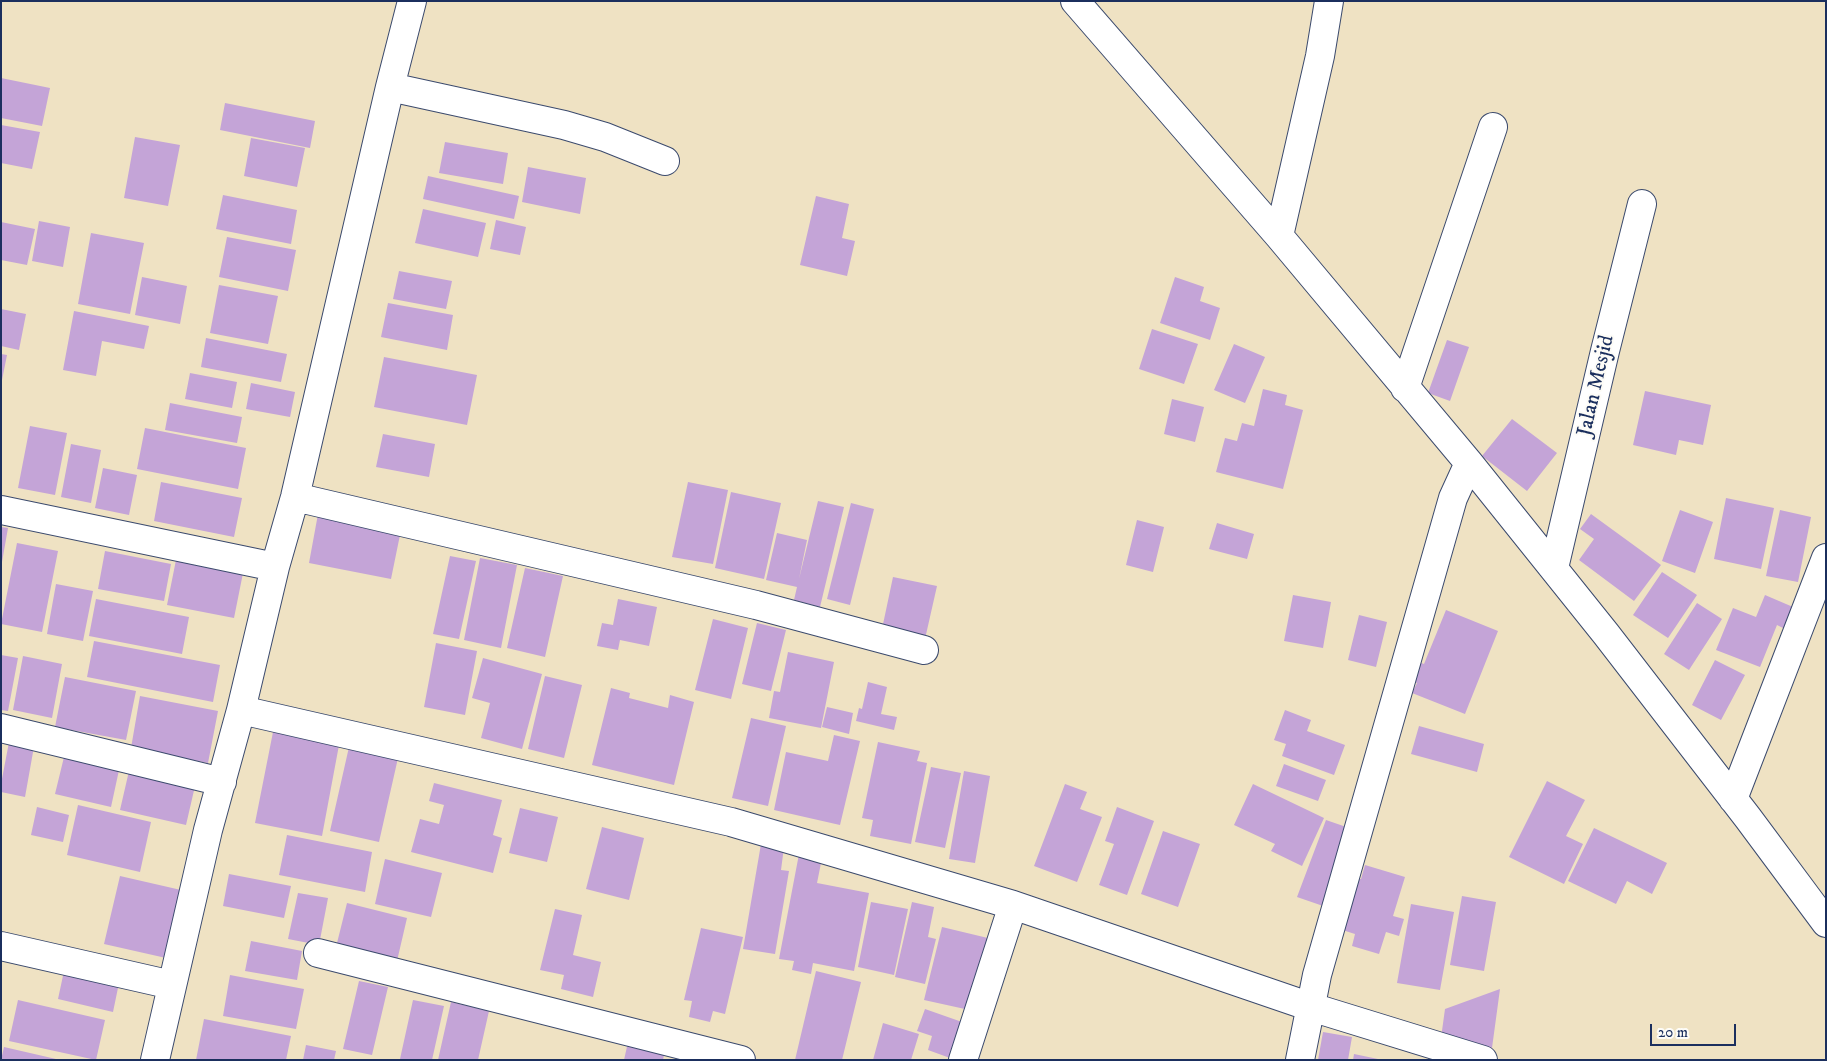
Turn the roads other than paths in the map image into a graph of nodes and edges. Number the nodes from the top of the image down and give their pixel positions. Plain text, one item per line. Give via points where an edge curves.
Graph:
1 (412, 1) edge
2 (1075, 1) edge
3 (1329, 1) edge
4 (390, 87) junction
5 (1493, 127) dead end
6 (665, 161) dead end
7 (1642, 204) dead end
8 (1279, 236) junction
9 (1405, 388) junction
10 (1469, 463) junction
11 (295, 497) junction
12 (1, 510) edge
13 (1826, 558) edge
14 (274, 567) junction
15 (1554, 568) junction
16 (924, 650) dead end
17 (241, 710) junction
18 (1, 728) edge
19 (222, 782) junction
20 (1733, 799) junction
21 (1014, 905) junction
22 (1826, 923) edge
23 (1, 946) edge
24 (318, 953) dead end
25 (172, 985) junction
26 (1310, 1007) junction
27 (155, 1060) edge
28 (741, 1060) edge
29 (963, 1060) edge
30 (1300, 1060) edge
31 (1483, 1060) edge

1 - 4 street
2 - 8 street
3 - 8 street via 1320,56
4 - 6 street via 564,125
4 - 11 street
5 - 9 street
7 - 15 street, Jalan Mesjid
8 - 9 street
9 - 10 street
10 - 15 street
10 - 26 street via 1454,498
11 - 14 street
11 - 16 street via 756,605
12 - 14 street
13 - 20 street
14 - 17 street
15 - 20 street
17 - 19 street
17 - 21 street via 731,822
18 - 19 street
19 - 25 street
20 - 22 street
21 - 26 street
21 - 29 street
23 - 25 street
24 - 28 street
25 - 27 street
26 - 30 street
26 - 31 street

